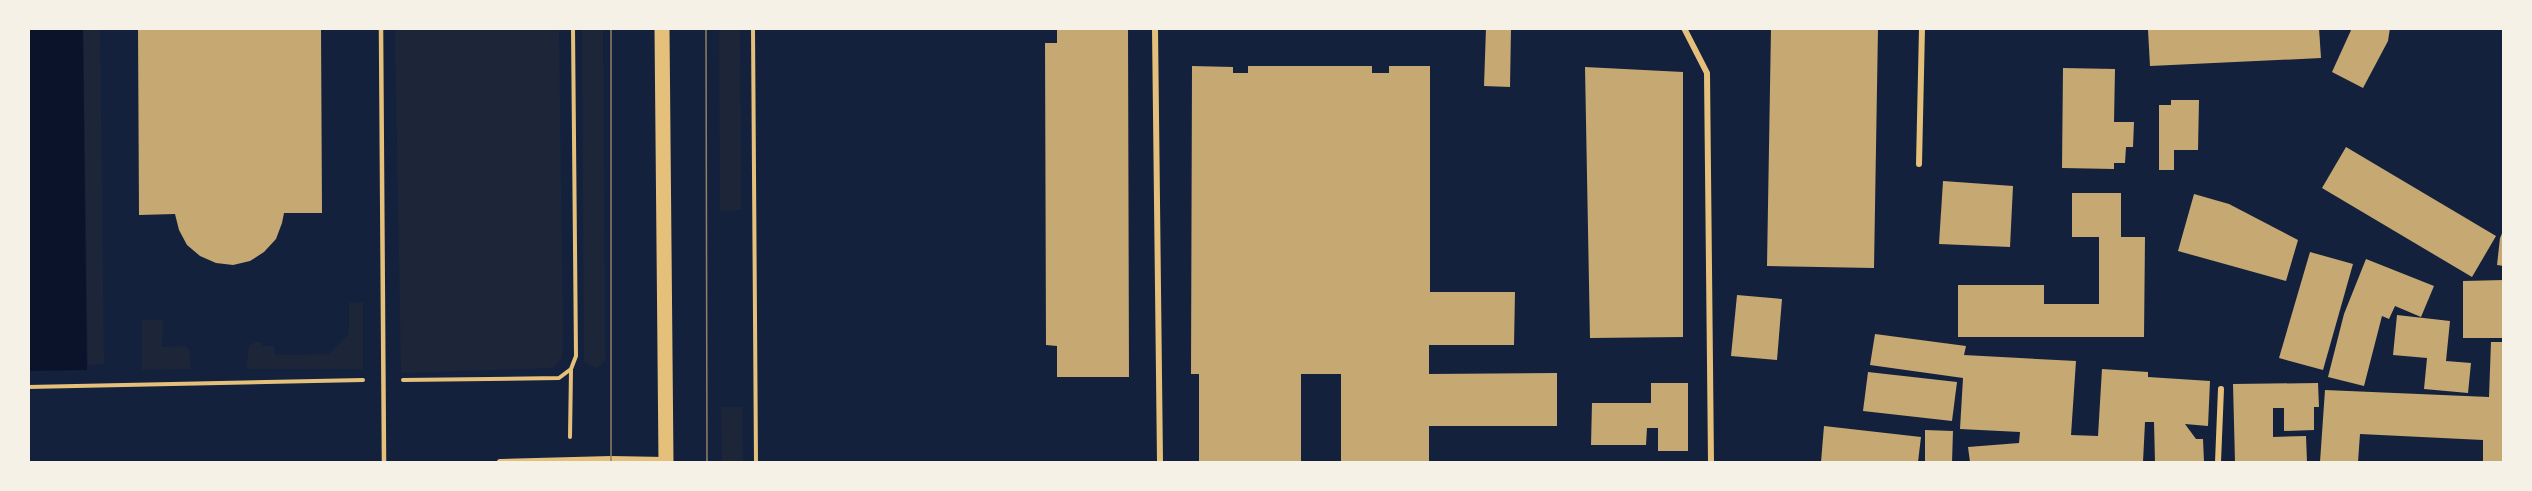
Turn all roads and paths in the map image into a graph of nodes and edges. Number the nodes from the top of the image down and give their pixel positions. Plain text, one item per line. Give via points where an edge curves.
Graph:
1 (381, 28) edge
2 (573, 28) edge
3 (662, 28) edge
4 (753, 28) edge
5 (1155, 28) edge
6 (1684, 28) edge
7 (1922, 28) edge
8 (1919, 164) dead end
9 (571, 369) junction
10 (383, 380) junction
11 (28, 387) edge
12 (2221, 389) dead end
13 (570, 460) junction
14 (666, 461) edge
15 (384, 462) edge
16 (500, 462) edge
17 (756, 462) edge
18 (1160, 462) edge
19 (1711, 462) edge
20 (2218, 462) edge

1 - 10 lane
2 - 9 path via 576,356
3 - 14 main road
4 - 17 path
5 - 18 street
6 - 19 street via 1707,73
7 - 8 street
9 - 10 path via 559,378
9 - 13 path
10 - 11 path
10 - 15 lane
12 - 20 street
13 - 14 street
13 - 16 street

